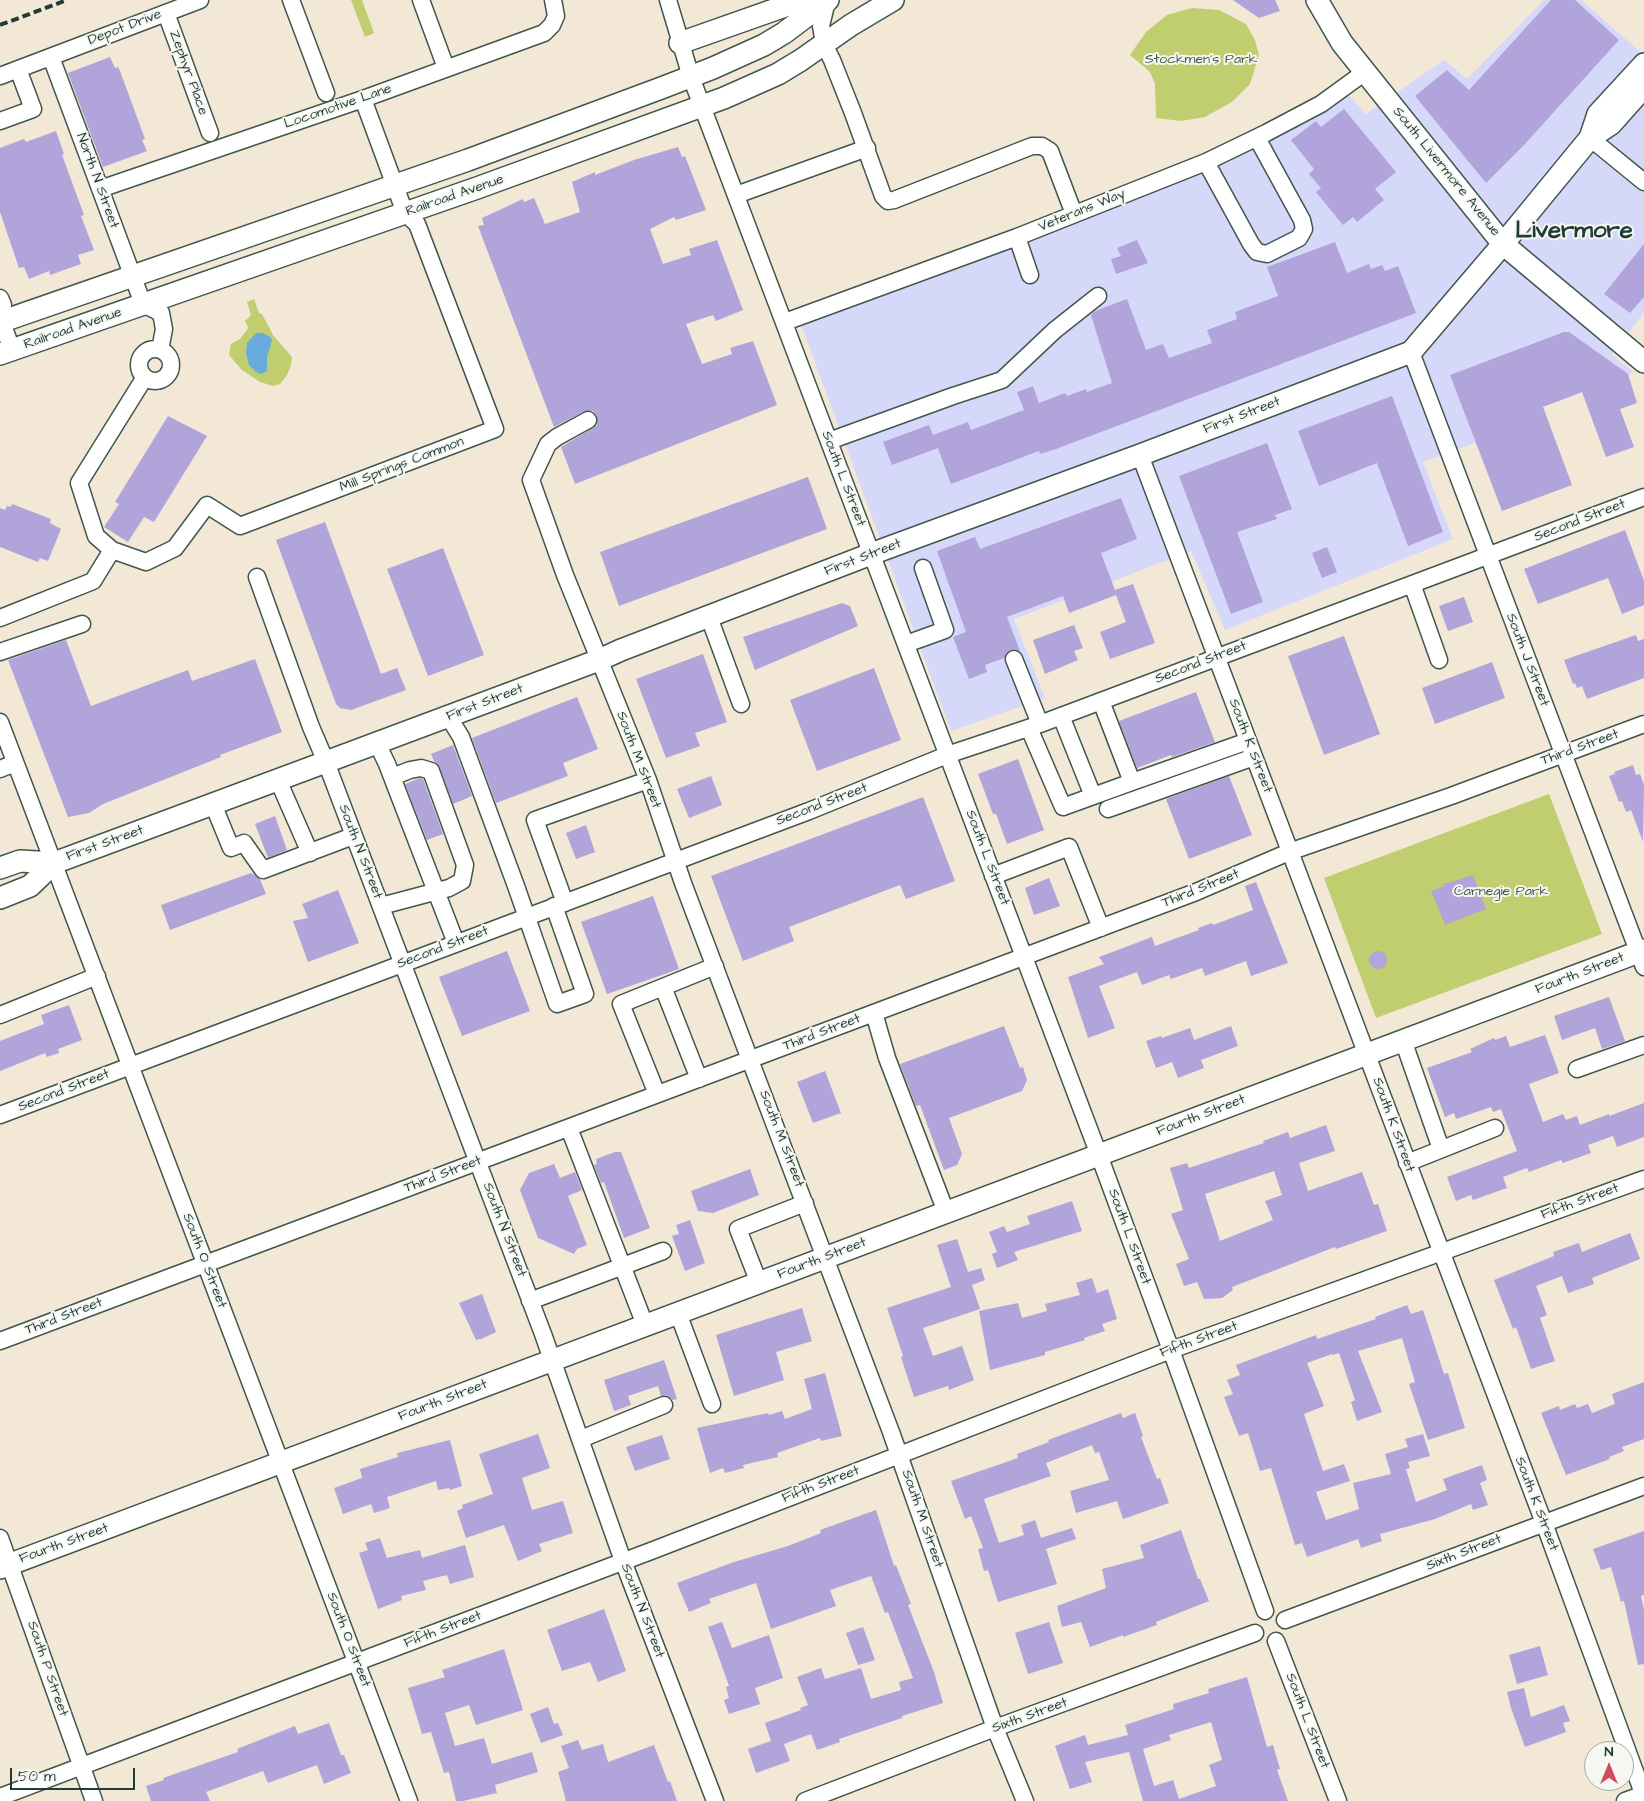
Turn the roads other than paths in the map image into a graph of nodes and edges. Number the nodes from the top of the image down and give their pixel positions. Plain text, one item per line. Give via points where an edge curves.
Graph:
1 (200, 0) edge
2 (291, 0) edge
3 (421, 0) edge
4 (668, 0) edge
5 (802, 0) edge
6 (828, 0) edge
7 (893, 0) edge
8 (1317, 0) edge
9 (554, 2) edge
10 (166, 13) junction
11 (680, 43) junction
12 (824, 44) junction
13 (51, 57) junction
14 (1644, 64) edge
15 (446, 68) junction
16 (18, 69) junction
17 (1365, 72) junction
18 (0, 76) edge
19 (691, 77) junction
20 (1644, 86) edge
21 (326, 93) dead end
22 (363, 99) junction
23 (702, 106) junction
24 (0, 121) edge
25 (210, 133) dead end
26 (1257, 138) junction
27 (1590, 138) junction
28 (867, 148) junction
29 (1206, 162) junction
30 (1644, 182) edge
31 (395, 186) junction
32 (100, 189) junction
33 (736, 195) junction
34 (406, 213) junction
35 (1074, 214) junction
36 (1017, 237) junction
37 (1504, 244) junction
38 (1030, 275) dead end
39 (132, 276) junction
40 (1098, 296) dead end
41 (0, 298) edge
42 (143, 304) junction
43 (1, 321) edge
44 (784, 322) junction
45 (160, 350) junction
46 (6, 352) edge
47 (1411, 352) junction
48 (1644, 362) edge
49 (145, 377) junction
50 (588, 420) dead end
51 (829, 441) junction
52 (1140, 455) junction
53 (1644, 497) edge
54 (112, 550) junction
55 (871, 554) junction
56 (1488, 556) junction
57 (923, 568) dead end
58 (257, 577) dead end
59 (1412, 584) junction
60 (709, 617) junction
61 (0, 618) edge
62 (82, 624) dead end
63 (906, 644) junction
64 (0, 652) edge
65 (1217, 658) junction
66 (1014, 659) dead end
67 (599, 660) junction
68 (1440, 660) dead end
69 (1101, 701) junction
70 (742, 704) dead end
71 (448, 716) junction
72 (1062, 716) junction
73 (0, 722) edge
74 (1644, 724) edge
75 (1035, 726) junction
76 (1248, 740) junction
77 (376, 743) junction
78 (1563, 754) junction
79 (947, 755) junction
80 (1254, 757) junction
81 (326, 762) junction
82 (8, 766) edge
83 (392, 777) junction
84 (278, 780) junction
85 (648, 780) junction
86 (1132, 782) junction
87 (1093, 796) junction
88 (213, 804) junction
89 (1108, 809) dead end
90 (353, 836) junction
91 (1289, 852) junction
92 (310, 853) junction
93 (675, 861) junction
94 (54, 863) junction
95 (0, 868) edge
96 (993, 876) junction
97 (437, 892) junction
98 (0, 898) edge
99 (559, 904) junction
100 (381, 906) junction
101 (527, 916) junction
102 (1100, 928) junction
103 (456, 943) junction
104 (1024, 956) junction
105 (1642, 956) edge
106 (403, 963) junction
107 (715, 966) junction
108 (96, 976) junction
109 (663, 987) junction
110 (874, 1013) junction
111 (0, 1015) edge
112 (1404, 1040) junction
113 (1644, 1045) edge
114 (1367, 1054) junction
115 (750, 1059) junction
116 (130, 1066) junction
117 (1577, 1069) dead end
118 (699, 1079) junction
119 (657, 1094) junction
120 (0, 1115) edge
121 (569, 1128) junction
122 (1495, 1128) dead end
123 (1441, 1150) junction
124 (1099, 1155) junction
125 (478, 1162) junction
126 (1407, 1162) junction
127 (1644, 1179) edge
128 (805, 1203) junction
129 (946, 1212) junction
130 (663, 1251) dead end
131 (1441, 1252) junction
132 (826, 1258) junction
133 (205, 1264) junction
134 (622, 1266) junction
135 (758, 1283) junction
136 (530, 1301) junction
137 (678, 1313) junction
138 (645, 1325) junction
139 (0, 1342) edge
140 (1171, 1350) junction
141 (553, 1360) junction
142 (712, 1404) dead end
143 (664, 1405) dead end
144 (580, 1439) junction
145 (899, 1455) junction
146 (280, 1463) junction
147 (1644, 1486) edge
148 (1544, 1523) junction
149 (0, 1538) edge
150 (623, 1561) junction
151 (5, 1566) edge
152 (1265, 1612) junction
153 (1285, 1620) junction
154 (1255, 1633) junction
155 (1276, 1642) junction
156 (356, 1662) junction
157 (995, 1728) junction
158 (81, 1767) junction
159 (1644, 1795) edge
160 (0, 1797) edge
161 (94, 1801) edge
162 (409, 1801) edge
163 (715, 1801) edge
164 (805, 1801) edge
165 (1025, 1801) edge
166 (1338, 1801) edge
167 (1625, 1801) edge

1 - 10 street, Depot Drive
2 - 21 street
3 - 15 street
4 - 11 street, South L Street
5 - 11 main road
6 - 12 street via 821,26
6 - 19 main road via 764,45
7 - 12 main road, Railroad Avenue
8 - 17 main road, South Livermore Avenue via 1342,43
9 - 15 street, Locomotive Lane via 556,16 544,33
10 - 13 street, Depot Drive
10 - 25 street, Zephyr Place
11 - 19 street, South L Street
12 - 23 main road, Railroad Avenue via 778,74
12 - 28 street
13 - 16 street, Depot Drive
13 - 32 street, North N Street
14 - 27 main road, First Street via 1598,114
15 - 22 street, Locomotive Lane
16 - 18 street, Depot Drive
16 - 24 street via 32,108
17 - 26 street, Veterans Way via 1321,104
17 - 37 main road, South Livermore Avenue
19 - 23 street, South L Street
19 - 31 main road
20 - 27 main road, First Street via 1611,124
22 - 31 street
22 - 32 street, Locomotive Lane
23 - 33 street, South L Street
23 - 34 main road, Railroad Avenue
26 - 29 street, Veterans Way
26 - 29 street via 1304,229 1299,238 1267,254 1257,252 1251,244
27 - 30 street
27 - 37 main road, First Street
28 - 33 street
28 - 35 street via 883,196 888,201 1032,146 1042,146 1050,151
29 - 35 street, Veterans Way
31 - 34 street
31 - 39 main road
32 - 39 street, North N Street
33 - 44 street, South L Street
34 - 42 main road, Railroad Avenue
34 - 54 street, Mill Springs Common via 417,224 495,429 240,526 206,505 175,548 146,562
35 - 36 street, Veterans Way
36 - 38 street
36 - 44 street, Veterans Way
37 - 47 main road, First Street
37 - 48 main road, South Livermore Avenue
39 - 42 street, North N Street
39 - 43 main road
40 - 51 street via 1055,330 1002,380
41 - 43 street via 3,305
42 - 45 street via 161,313 164,329
42 - 46 main road, Railroad Avenue
43 - 46 street
44 - 51 street, South L Street
45 - 49 street via 142,355 139,364
45 - 49 street via 169,357 169,372 166,377 156,380
47 - 52 main road, First Street
47 - 56 street, South J Street
49 - 54 street, Mill Springs Common via 79,483 96,536
50 - 67 street, South M Street via 548,444 531,480
51 - 55 street, South L Street
52 - 55 main road, First Street
52 - 65 street, South K Street
53 - 56 street, Second Street
54 - 61 street via 93,580
55 - 60 main road, First Street
55 - 63 street, South L Street
56 - 59 street, Second Street
56 - 78 street, South J Street
57 - 63 street via 945,630
58 - 81 street, South N Street
59 - 65 street, Second Street
59 - 68 street
60 - 67 main road, First Street
60 - 70 street
62 - 64 street
63 - 79 street, South L Street
65 - 69 street, Second Street
65 - 76 street, South K Street
66 - 75 street
67 - 71 main road, First Street
67 - 85 street, South M Street
69 - 72 street, Second Street
69 - 86 street
71 - 77 main road, First Street
71 - 101 street via 461,737
72 - 75 street, Second Street
72 - 87 street
73 - 82 street, South O Street
74 - 78 street, Third Street
75 - 79 street, Second Street
75 - 87 street via 1063,807
76 - 80 street, South K Street
76 - 86 street
77 - 81 main road, First Street
77 - 83 street
78 - 91 street, Third Street
78 - 105 street, South J Street
79 - 93 street, Second Street
79 - 96 street, South L Street
80 - 89 street
80 - 91 street, South K Street
81 - 84 main road, First Street
81 - 90 street, South N Street
82 - 94 street, South O Street
83 - 97 street
83 - 97 street via 421,768 431,771 465,865 462,881
84 - 88 main road, First Street
84 - 92 street
85 - 93 street, South M Street
85 - 99 street via 535,820
86 - 87 street
88 - 92 street via 232,848 244,843 264,870
88 - 94 main road, First Street
90 - 92 street
90 - 100 street, South N Street
91 - 102 street, Third Street
91 - 114 street, South K Street
93 - 99 street, Second Street
93 - 107 street, South M Street
94 - 95 main road, First Street via 20,860
94 - 98 main road, First Street via 30,886
94 - 108 street, South O Street
96 - 102 street via 1069,847
96 - 104 street, South L Street
97 - 100 street
97 - 103 street
99 - 101 street, Second Street
99 - 101 street via 585,994 557,1004
100 - 106 street, South N Street
101 - 103 street, Second Street
102 - 104 street, Third Street
103 - 106 street, Second Street
104 - 110 street, Third Street
104 - 124 street, South L Street
105 - 112 main road, Fourth Street
106 - 116 street, Second Street
106 - 125 street, South N Street
107 - 109 street
107 - 115 street, South M Street
108 - 111 street
108 - 116 street, South O Street
109 - 118 street
109 - 119 street via 621,1004
110 - 115 street, Third Street
110 - 129 street via 887,1058
112 - 114 main road, Fourth Street
112 - 123 street
113 - 117 street
114 - 124 main road, Fourth Street
114 - 126 street, South K Street
115 - 118 street, Third Street
115 - 128 street, South M Street
116 - 120 street, Second Street
116 - 133 street, South O Street
118 - 119 street, Third Street
119 - 121 street, Third Street
121 - 125 street, Third Street
121 - 134 street
122 - 123 street
123 - 126 street
124 - 129 main road, Fourth Street
124 - 140 street, South L Street
125 - 133 street, Third Street
125 - 136 street, South N Street
126 - 131 street, South K Street
127 - 131 street, Fifth Street
128 - 132 street, South M Street
128 - 135 street via 738,1229
129 - 132 main road, Fourth Street
130 - 134 street
131 - 140 street, Fifth Street
131 - 148 street, South K Street
132 - 135 main road, Fourth Street
132 - 145 street, South M Street
133 - 139 street, Third Street
133 - 146 street, South O Street
134 - 136 street
134 - 138 street
135 - 137 main road, Fourth Street
136 - 141 street, South N Street
137 - 138 main road, Fourth Street
137 - 142 street
138 - 141 main road, Fourth Street
140 - 145 street, Fifth Street
140 - 152 street, South L Street
141 - 144 street, South N Street
141 - 146 main road, Fourth Street
143 - 144 street
144 - 150 street, South N Street
145 - 150 street, Fifth Street
145 - 157 street, South M Street
146 - 151 main road, Fourth Street
146 - 156 street, South O Street
147 - 148 street, Sixth Street
148 - 153 street, Sixth Street
148 - 159 street, South K Street
149 - 151 street, South P Street
150 - 156 street, Fifth Street
150 - 163 street, South N Street
151 - 158 street, South P Street
152 - 153 street via 1279,1613
152 - 154 street via 1255,1620
153 - 155 street via 1284,1635
154 - 155 street via 1266,1642
154 - 157 street, Sixth Street
155 - 166 street, South L Street
156 - 158 street, Fifth Street
156 - 162 street, South O Street
157 - 164 street, Sixth Street
157 - 165 street, South M Street
158 - 160 street, Fifth Street
158 - 161 street, South P Street
159 - 167 street

